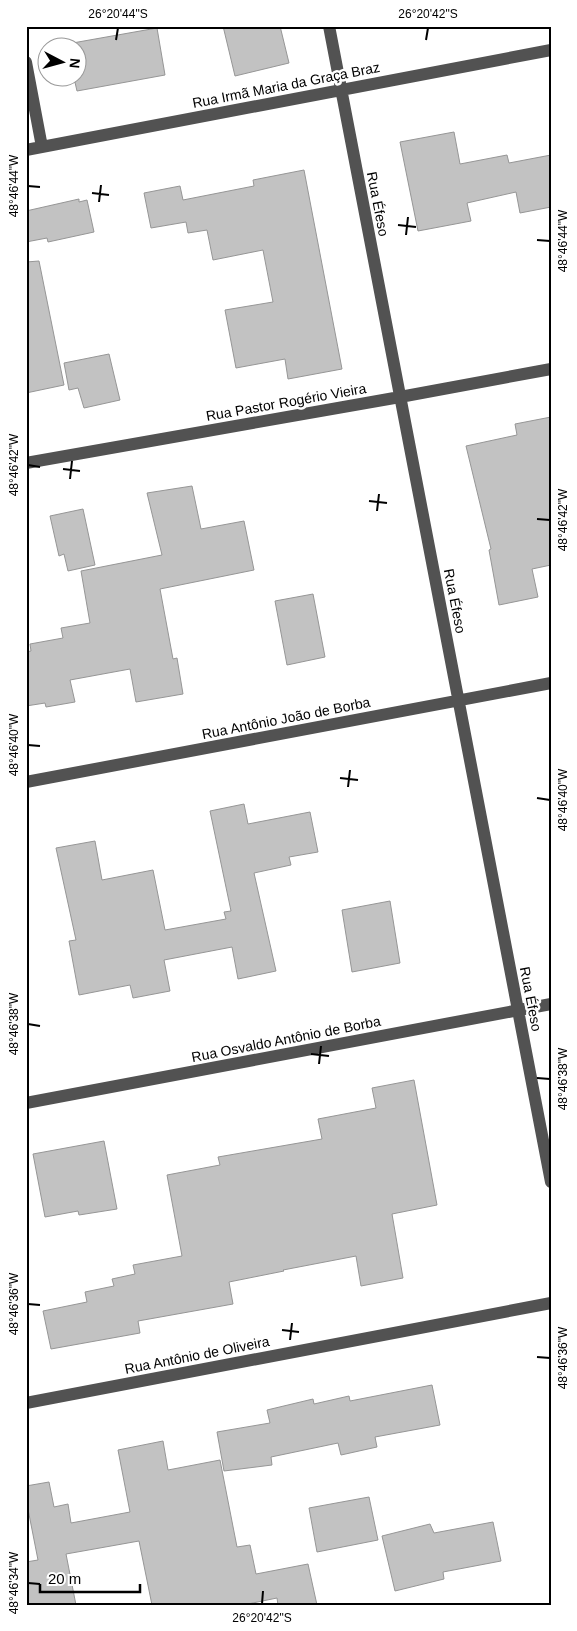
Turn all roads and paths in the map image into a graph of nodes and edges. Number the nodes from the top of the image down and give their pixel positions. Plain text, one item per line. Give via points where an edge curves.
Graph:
1 (329, 26) edge
2 (551, 50) edge
3 (26, 62) edge
4 (341, 90) junction
5 (42, 147) junction
6 (26, 150) edge
7 (551, 369) edge
8 (400, 397) junction
9 (26, 463) edge
10 (551, 682) edge
11 (459, 700) junction
12 (26, 782) edge
13 (551, 1004) edge
14 (518, 1010) junction
15 (26, 1103) edge
16 (551, 1182) edge
17 (551, 1303) edge
18 (26, 1403) edge

1 - 4 street, Rua Éfeso
2 - 4 street, Rua Irmã Maria da Graça Braz
3 - 5 street
4 - 5 street, Rua Irmã Maria da Graça Braz
4 - 8 street, Rua Éfeso
5 - 6 street, Rua Irmã Maria da Graça Braz
7 - 8 street, Rua Pastor Rogério Vieira
8 - 9 street, Rua Pastor Rogério Vieira
8 - 11 street, Rua Éfeso
10 - 11 street, Rua Antônio João de Borba
11 - 12 street, Rua Antônio João de Borba
11 - 14 street, Rua Éfeso
13 - 14 street, Rua Osvaldo Antônio de Borba
14 - 15 street, Rua Osvaldo Antônio de Borba
14 - 16 street, Rua Éfeso
17 - 18 street, Rua Antônio de Oliveira

